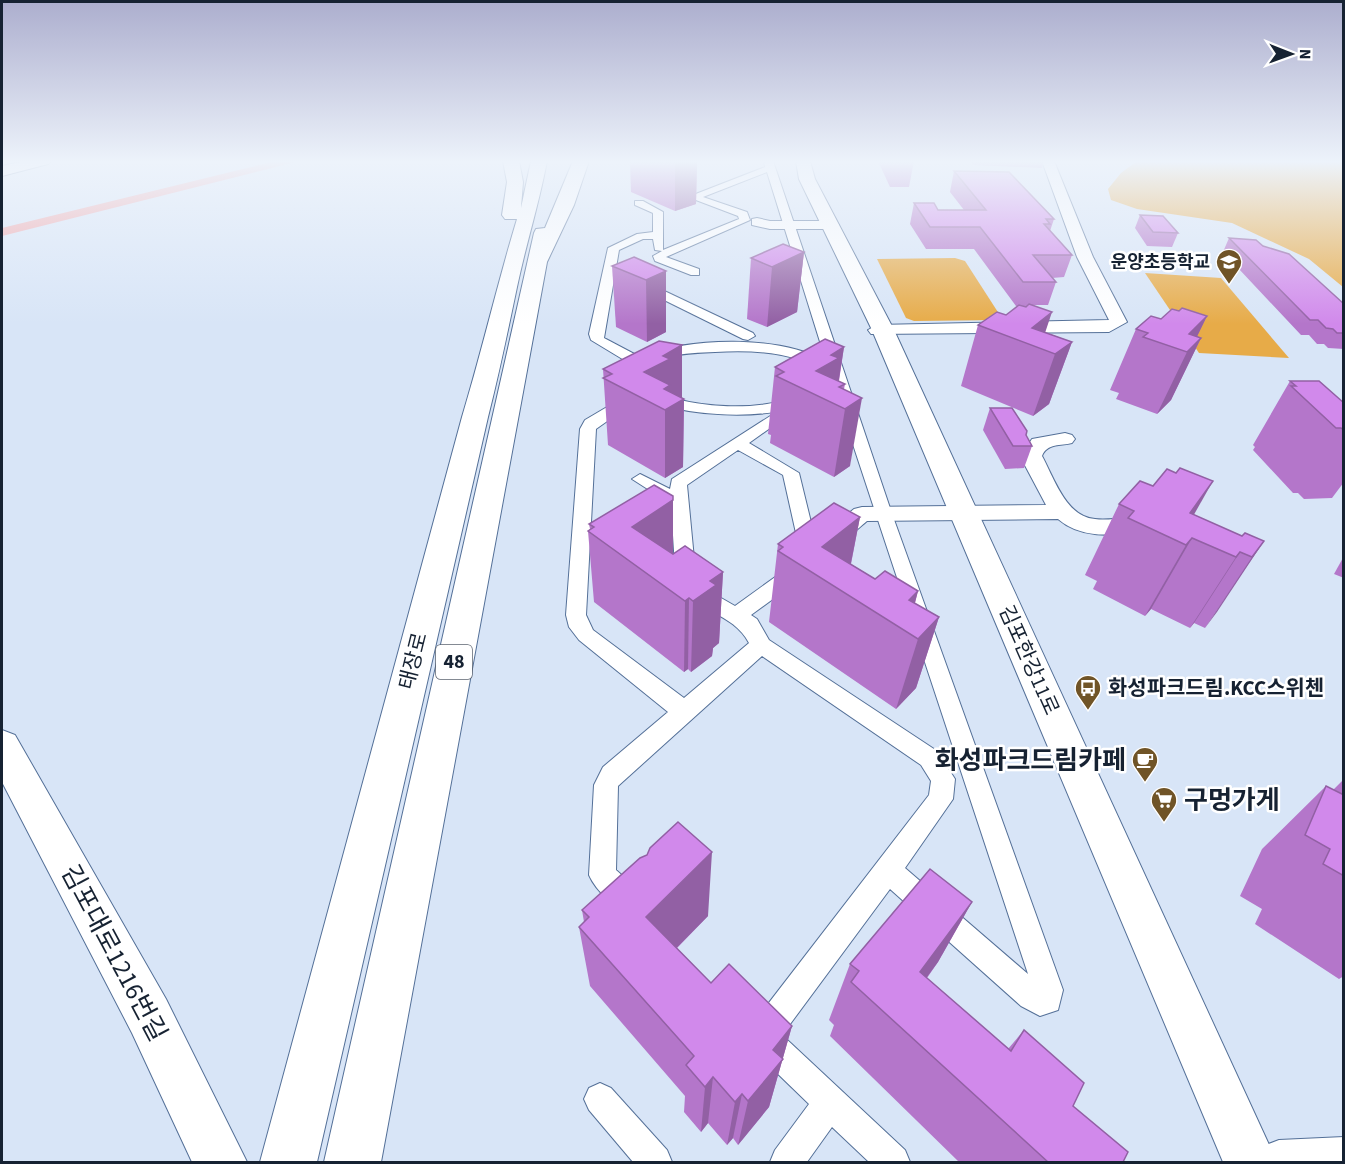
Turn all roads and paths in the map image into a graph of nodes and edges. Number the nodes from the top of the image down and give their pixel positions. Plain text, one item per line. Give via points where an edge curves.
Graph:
1 (511, 215) edge
2 (529, 215) edge
3 (545, 215) edge
4 (560, 215) edge
5 (658, 215) edge
6 (743, 215) edge
7 (788, 215) edge
8 (824, 215) edge
9 (1069, 215) edge
10 (757, 222) dead end
11 (788, 225) junction
12 (830, 225) junction
13 (659, 235) junction
14 (695, 272) dead end
15 (657, 276) junction
16 (521, 278) junction
17 (880, 330) junction
18 (748, 336) dead end
19 (638, 362) junction
20 (837, 375) junction
21 (640, 394) junction
22 (775, 418) dead end
23 (1065, 439) dead end
24 (738, 443) junction
25 (640, 479) dead end
26 (680, 511) junction
27 (1062, 512) junction
28 (960, 513) junction
29 (883, 514) junction
30 (1130, 525) edge
31 (662, 533) edge
32 (835, 534) edge
33 (736, 616) junction
34 (761, 645) junction
35 (684, 711) junction
36 (2, 746) edge
37 (888, 870) junction
38 (638, 908) edge
39 (600, 1099) dead end
40 (830, 1102) junction
41 (293, 1140) edge
42 (1344, 1159) edge
43 (220, 1162) edge
44 (352, 1162) edge
45 (655, 1162) edge
46 (787, 1162) edge
47 (893, 1162) edge
48 (1236, 1162) edge
49 (1250, 1162) edge
50 (1279, 1162) edge

1 - 16 main road via 507,242
2 - 16 main road, 태장로 / 48
3 - 16 main road, 태장로 / 48
4 - 16 main road
5 - 13 street
6 - 15 street via 745,220
7 - 11 street
8 - 12 street, 김포한강11로
9 - 17 street via 1089,266 1118,322 1109,327
10 - 11 street
11 - 12 street
11 - 20 street
12 - 17 street, 김포한강11로
13 - 15 street
13 - 19 street via 641,236 614,248 596,334 598,340
14 - 15 street
15 - 18 street
16 - 41 main road, 태장로 / 48 via 496,343 475,417
16 - 44 main road, 태장로 / 48
17 - 28 street, 김포한강11로
19 - 20 street via 701,348 762,349 817,361
19 - 21 street via 620,378
20 - 21 street via 823,391 766,408 713,408
20 - 29 street
21 - 35 street via 591,423 588,429 576,615 586,635
22 - 24 street
23 - 27 street via 1040,443 1031,456
24 - 26 street via 682,478 678,483
24 - 33 street via 791,473 810,558 806,566
25 - 26 street
26 - 31 street
26 - 33 street via 686,582 695,592
27 - 28 street
27 - 30 street via 1089,526
28 - 29 street
28 - 48 street, 김포한강11로
28 - 49 street, 김포한강11로
29 - 32 street via 862,514
29 - 37 street via 1048,990 1047,999 1040,1001 1031,996
33 - 34 street via 750,624
34 - 35 street
34 - 37 street via 929,758 944,779 941,800
35 - 38 street via 612,774 606,784 602,875
36 - 43 street, 김포대로1216번길 via 149,1016
37 - 40 street via 762,1037
39 - 45 street
40 - 46 street
40 - 47 street
42 - 50 street

